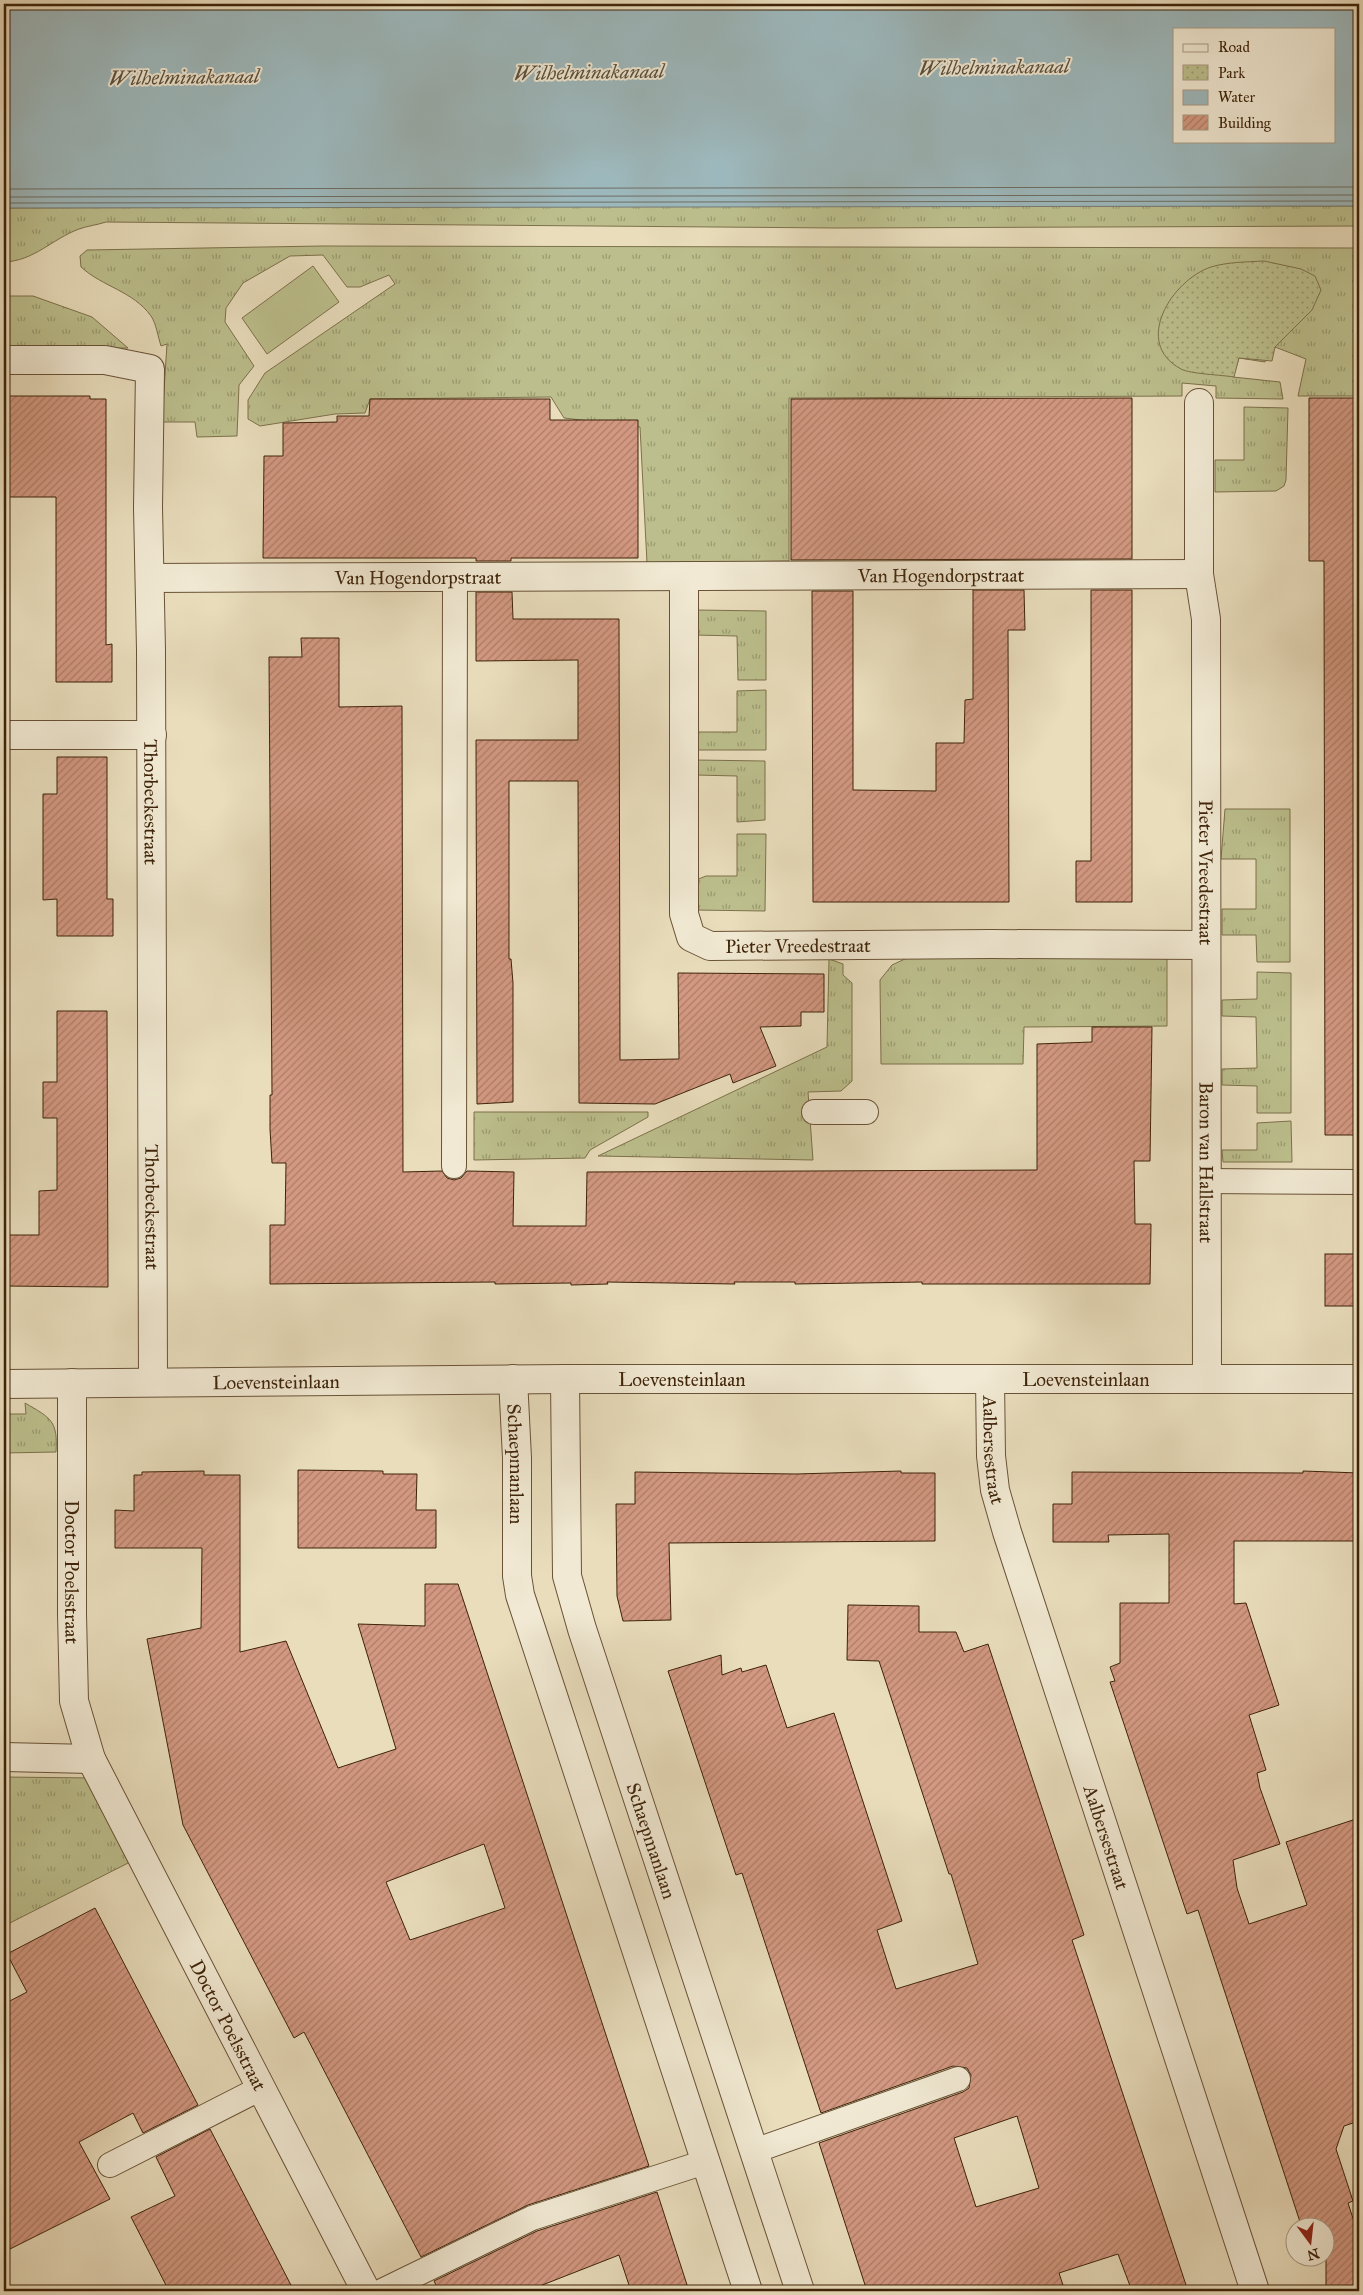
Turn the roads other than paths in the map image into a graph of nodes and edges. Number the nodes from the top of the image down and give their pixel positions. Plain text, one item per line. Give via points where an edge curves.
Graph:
1 (4, 360) edge
2 (1199, 403) dead end
3 (1199, 574) junction
4 (684, 576) junction
5 (455, 577) junction
6 (150, 578) junction
7 (4, 735) edge
8 (152, 735) junction
9 (1205, 945) junction
10 (814, 1112) dead end
11 (866, 1112) dead end
12 (454, 1166) dead end
13 (1206, 1181) junction
14 (1359, 1182) edge
15 (513, 1379) junction
16 (565, 1379) junction
17 (990, 1379) junction
18 (1207, 1379) junction
19 (1359, 1379) edge
20 (154, 1382) junction
21 (72, 1383) junction
22 (4, 1384) edge
23 (4, 1757) edge
24 (91, 1759) junction
25 (958, 2079) dead end
26 (261, 2088) junction
27 (754, 2151) junction
28 (705, 2162) junction
29 (110, 2165) dead end
30 (366, 2291) edge
31 (382, 2291) edge
32 (748, 2291) edge
33 (800, 2291) edge
34 (1256, 2291) edge

1 - 6 street, Thorbeckestraat via 105,360 150,370
2 - 3 street, Pieter Vreedestraat
3 - 4 street, Van Hogendorpstraat
3 - 9 street, Pieter Vreedestraat via 1206,619
4 - 5 street, Van Hogendorpstraat
4 - 9 street, Pieter Vreedestraat via 684,914 691,937 710,946
5 - 6 street, Van Hogendorpstraat
5 - 12 lane
6 - 8 street, Thorbeckestraat
7 - 8 street
8 - 20 street, Thorbeckestraat
9 - 13 street, Baron van Hallstraat
10 - 11 lane
13 - 14 lane
13 - 18 street, Baron van Hallstraat
15 - 16 street, Loevensteinlaan
15 - 20 street, Loevensteinlaan
15 - 28 street, Schaepmanlaan via 520,1595
16 - 17 street, Loevensteinlaan
16 - 27 street, Schaepmanlaan via 567,1576
17 - 18 street, Loevensteinlaan
17 - 34 street, Aalbersestraat via 991,1456 1007,1532
18 - 19 street, Loevensteinlaan
20 - 21 street, Loevensteinlaan
21 - 22 street, Loevensteinlaan
21 - 24 street, Doctor Poelsstraat via 74,1701
23 - 24 street
24 - 26 street, Doctor Poelsstraat
25 - 27 lane
26 - 29 lane
26 - 30 street, Doctor Poelsstraat
27 - 33 street, Schaepmanlaan
28 - 31 lane via 532,2218
28 - 32 street, Schaepmanlaan

